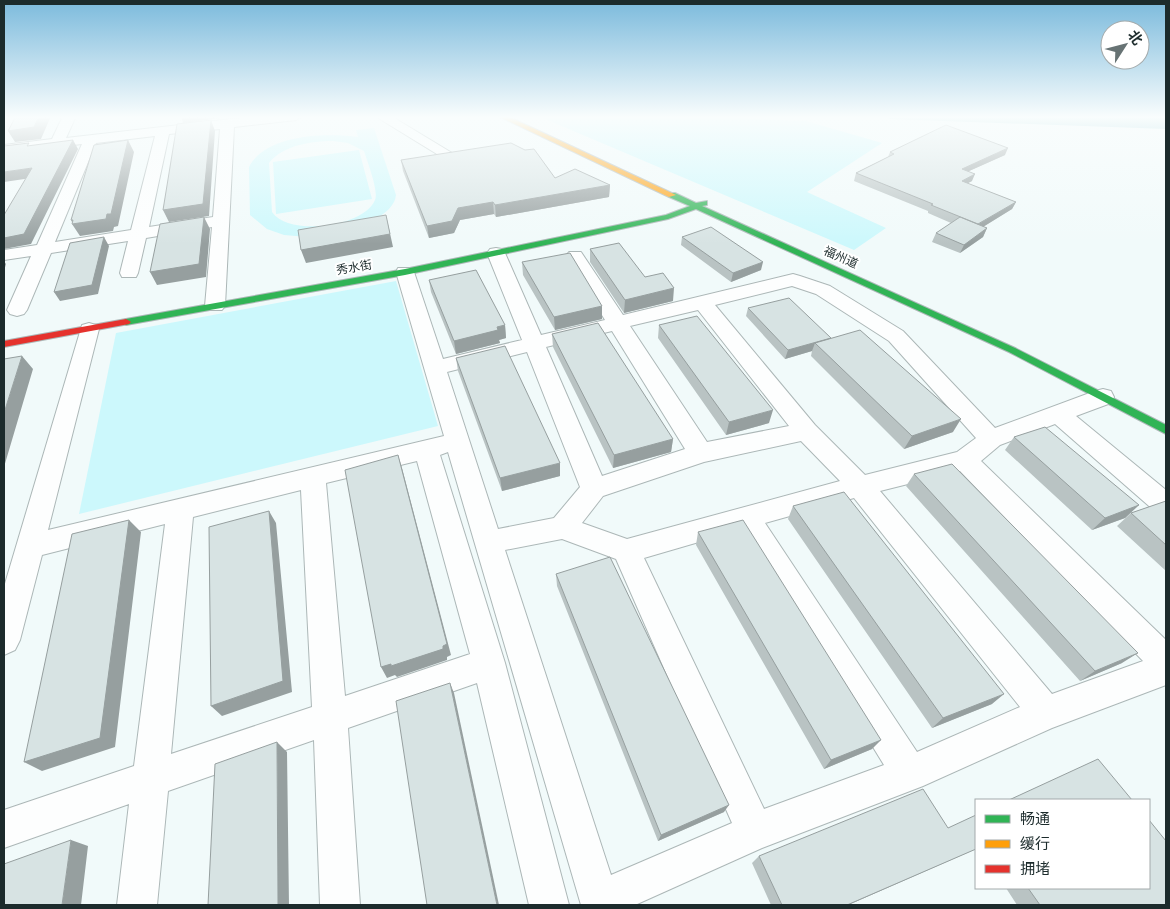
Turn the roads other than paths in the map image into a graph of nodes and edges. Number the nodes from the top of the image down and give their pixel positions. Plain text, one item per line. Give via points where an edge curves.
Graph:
1 (83, 158) edge
2 (157, 158) edge
3 (225, 158) edge
4 (596, 158) edge
5 (604, 158) edge
6 (701, 205) junction
7 (220, 221) junction
8 (140, 233) junction
9 (45, 248) junction
10 (496, 254) junction
11 (4, 255) edge
12 (575, 256) dead end
13 (405, 272) junction
14 (129, 273) dead end
15 (702, 302) junction
16 (215, 306) junction
17 (17, 310) dead end
18 (618, 323) junction
19 (89, 329) junction
20 (4, 344) edge
21 (533, 344) junction
22 (435, 368) junction
23 (1103, 397) junction
24 (1058, 414) junction
25 (1166, 419) edge
26 (1166, 430) edge
27 (806, 431) junction
28 (991, 439) junction
29 (458, 442) junction
30 (426, 448) junction
31 (701, 453) junction
32 (965, 460) junction
33 (313, 477) junction
34 (860, 486) junction
35 (594, 489) junction
36 (1166, 505) edge
37 (180, 510) junction
38 (747, 518) junction
39 (562, 528) junction
40 (489, 542) junction
41 (627, 551) junction
42 (19, 563) edge
43 (4, 640) edge
44 (1166, 662) edge
45 (489, 663) junction
46 (1166, 669) edge
47 (1046, 712) junction
48 (330, 717) junction
49 (910, 774) junction
50 (151, 779) junction
51 (4, 829) edge
52 (754, 832) junction
53 (600, 903) edge
54 (138, 905) edge
55 (340, 905) edge
56 (549, 905) edge

1 - 9 street
2 - 8 street
3 - 7 street
4 - 6 main road, 福州道
5 - 6 main road, 福州道
6 - 10 main road, 秀水街 via 668,217
6 - 23 main road, 福州道 via 1003,346
6 - 25 main road, 福州道 via 1022,344
7 - 8 street
7 - 16 street
8 - 9 street
8 - 14 street
9 - 11 street
9 - 17 street
10 - 13 main road, 秀水街
10 - 21 street
12 - 18 street
13 - 16 main road, 秀水街
13 - 22 street
15 - 18 street
15 - 27 street
15 - 28 street via 793,280 823,290 896,336
16 - 19 main road, 秀水街
18 - 21 street
18 - 31 street
19 - 20 main road, 秀水街
19 - 42 street
21 - 22 street
21 - 35 street
22 - 29 street
23 - 24 street
23 - 26 main road, 福州道
24 - 28 street
24 - 36 street
27 - 31 street
27 - 34 street
28 - 32 street
29 - 30 street
29 - 40 street
30 - 33 street
30 - 45 street
31 - 35 street
32 - 34 street
32 - 44 street
33 - 37 street
33 - 48 street
34 - 38 street
34 - 47 street
35 - 39 street
37 - 42 street
37 - 50 street
38 - 41 street
38 - 49 street
39 - 40 street
39 - 41 street
40 - 53 street
41 - 52 street
42 - 43 street
45 - 48 street
45 - 56 street
46 - 47 street
47 - 49 street
48 - 50 street
48 - 55 street
49 - 52 street
50 - 51 street
50 - 54 street
52 - 53 street

